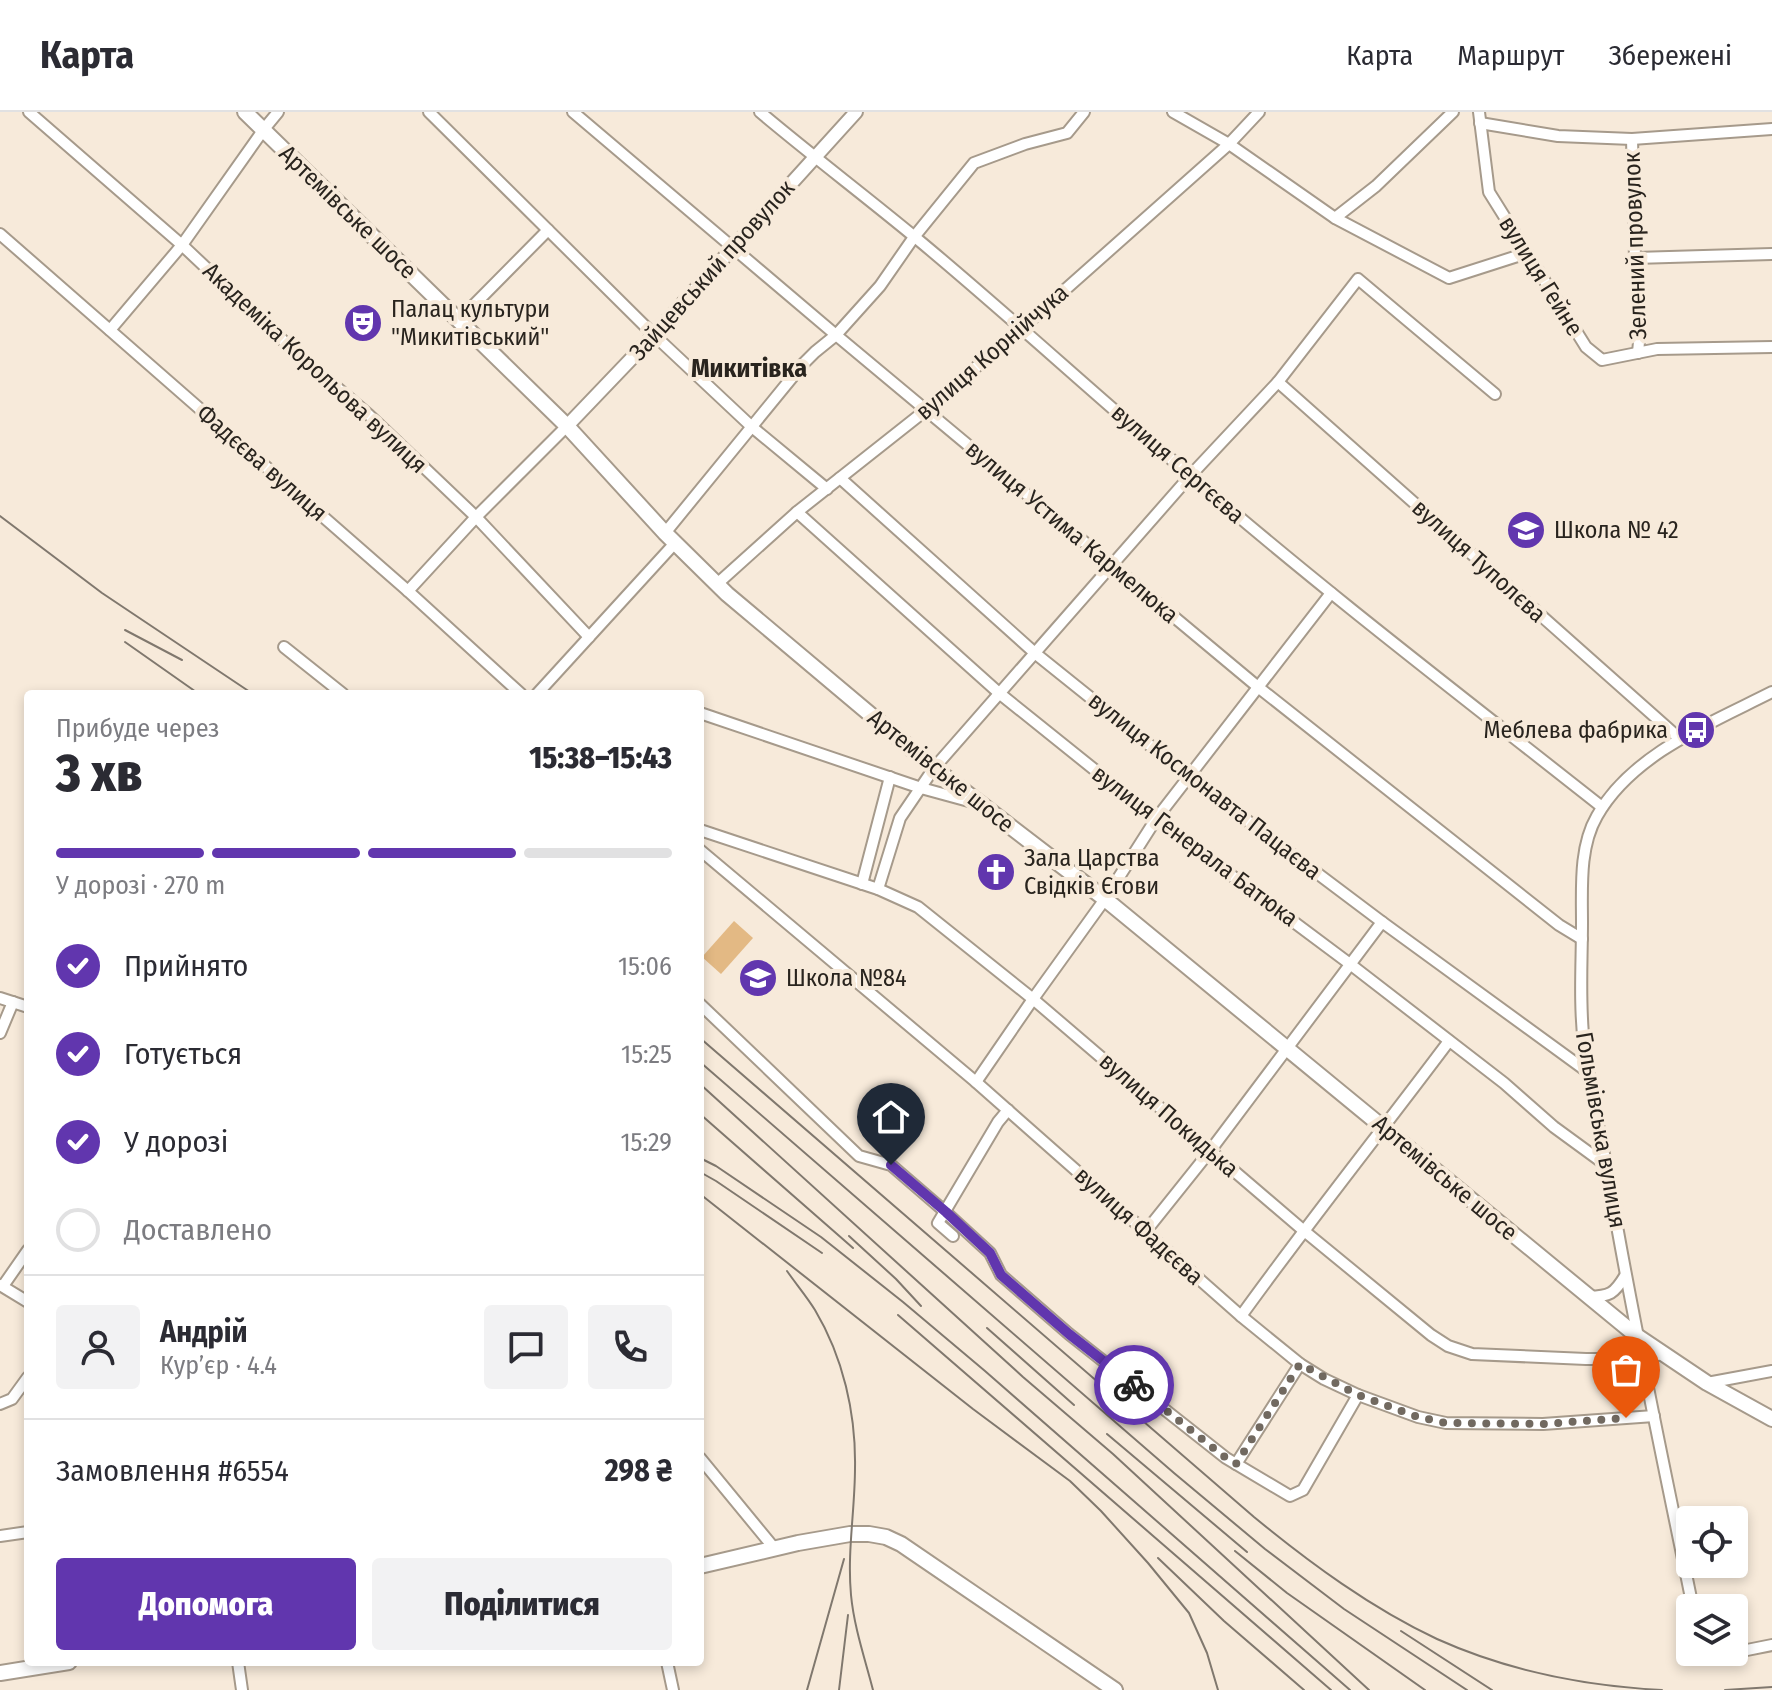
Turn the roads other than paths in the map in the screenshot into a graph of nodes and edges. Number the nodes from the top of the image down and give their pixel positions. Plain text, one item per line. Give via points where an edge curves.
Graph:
1 (29, 112) edge
2 (245, 112) edge
3 (278, 112) edge
4 (429, 112) edge
5 (573, 112) edge
6 (760, 112) edge
7 (856, 112) edge
8 (1084, 112) edge
9 (1173, 112) edge
10 (1259, 112) edge
11 (1453, 112) edge
12 (1479, 117) edge
13 (264, 129) junction
14 (1772, 129) edge
15 (1632, 139) junction
16 (1229, 144) junction
17 (815, 158) junction
18 (1335, 218) junction
19 (548, 230) junction
20 (0, 234) edge
21 (914, 237) junction
22 (182, 245) junction
23 (733, 248) junction
24 (1527, 253) junction
25 (1772, 254) edge
26 (1635, 258) junction
27 (459, 320) junction
28 (1022, 328) junction
29 (110, 330) junction
30 (654, 335) junction
31 (836, 335) junction
32 (1772, 347) edge
33 (1638, 353) junction
34 (1278, 382) junction
35 (1495, 394) dead end
36 (926, 410) junction
37 (567, 426) junction
38 (752, 427) junction
39 (1190, 476) junction
40 (840, 478) junction
41 (827, 489) junction
42 (797, 512) junction
43 (476, 517) junction
44 (670, 538) junction
45 (1111, 566) junction
46 (717, 584) junction
47 (408, 591) junction
48 (1331, 593) junction
49 (589, 637) junction
50 (284, 647) dead end
51 (1036, 654) junction
52 (1258, 687) junction
53 (338, 690) edge
54 (517, 690) edge
55 (541, 690) edge
56 (1772, 692) edge
57 (999, 693) junction
58 (704, 714) edge
59 (1680, 739) junction
60 (934, 768) junction
61 (1188, 776) junction
62 (890, 777) junction
63 (921, 788) junction
64 (983, 805) junction
65 (1602, 807) junction
66 (1156, 819) junction
67 (704, 832) edge
68 (704, 853) edge
69 (862, 884) junction
70 (878, 889) junction
71 (1105, 899) junction
72 (1382, 922) junction
73 (1582, 939) junction
74 (1350, 964) junction
75 (0, 998) edge
76 (1033, 999) junction
77 (13, 1002) junction
78 (24, 1006) edge
79 (704, 1008) edge
80 (0, 1033) edge
81 (1449, 1041) junction
82 (1288, 1049) junction
83 (1588, 1072) junction
84 (976, 1082) junction
85 (1008, 1110) junction
86 (1384, 1128) junction
87 (1210, 1151) junction
88 (1606, 1165) junction
89 (946, 1212) junction
90 (1303, 1230) junction
91 (1146, 1231) junction
92 (953, 1236) dead end
93 (24, 1256) edge
94 (1625, 1276) junction
95 (2, 1286) edge
96 (1589, 1297) junction
97 (24, 1300) edge
98 (1241, 1316) junction
99 (1637, 1336) junction
100 (1662, 1354) junction
101 (1642, 1359) junction
102 (1300, 1364) junction
103 (1772, 1371) edge
104 (24, 1382) edge
105 (1707, 1383) junction
106 (1358, 1395) junction
107 (0, 1404) edge
108 (1654, 1416) junction
109 (1772, 1419) edge
110 (704, 1463) edge
111 (1236, 1464) junction
112 (24, 1533) edge
113 (0, 1536) edge
114 (774, 1548) junction
115 (704, 1565) edge
116 (1690, 1594) edge
117 (1772, 1645) edge
118 (1748, 1650) edge
119 (44, 1666) edge
120 (239, 1666) edge
121 (668, 1666) edge
122 (0, 1673) edge
123 (242, 1690) edge
124 (673, 1690) edge
125 (1115, 1690) edge

1 - 22 street, Академіка Корольова вулиця
2 - 13 main road, Артемівське шосе
3 - 13 street
4 - 19 street
5 - 23 street, вулиця Устима Кармелюка
6 - 17 street, вулиця Сергєєва
7 - 17 street, Зайцевський провулок
8 - 21 street via 1067,133 974,163
9 - 16 street
10 - 16 street, вулиця Корнійчука
11 - 18 street
12 - 15 street via 1558,136
12 - 24 street, вулиця Гейне via 1489,192
13 - 22 street
13 - 27 main road, Артемівське шосе
14 - 15 street
15 - 26 street, Зелений провулок
16 - 18 street
16 - 28 street, вулиця Корнійчука
17 - 21 street, вулиця Сергєєва
17 - 23 street, Зайцевський провулок
18 - 24 street via 1449,278
19 - 27 street
19 - 30 street
20 - 29 street, Фадєєва вулиця
21 - 28 street, вулиця Сергєєва
21 - 31 street
22 - 29 street
22 - 43 street, Академіка Корольова вулиця
23 - 30 street, Зайцевський провулок
23 - 31 street, вулиця Устима Кармелюка
24 - 33 street, вулиця Гейне via 1586,347 1602,360
25 - 26 street
26 - 33 street, Зелений провулок via 1641,319
27 - 37 main road, Артемівське шосе
28 - 36 street, вулиця Корнійчука
28 - 39 street, вулиця Сергєєва
29 - 47 street, Фадєєва вулиця
30 - 37 street, Зайцевський провулок
30 - 38 street
31 - 36 street, вулиця Устима Кармелюка
31 - 38 street via 803,364
32 - 33 street, вулиця Гейне
34 - 35 street via 1358,279
34 - 39 street
34 - 59 street, вулиця Туполєва
36 - 40 street, вулиця Корнійчука
36 - 45 street, вулиця Устима Кармелюка
37 - 43 street
37 - 44 main road, Артемівське шосе
38 - 41 street
38 - 44 street
39 - 45 street
39 - 48 street, вулиця Сергєєва
40 - 41 street, вулиця Корнійчука
40 - 51 street, вулиця Космонавта Пацаєва
41 - 42 street, вулиця Корнійчука
42 - 46 street, вулиця Корнійчука
42 - 57 street, вулиця Генерала Батюка
43 - 47 street
43 - 49 street, Академіка Корольова вулиця
44 - 46 main road, Артемівське шосе
44 - 49 street
45 - 51 street
45 - 52 street, вулиця Устима Кармелюка
46 - 60 main road, Артемівське шосе
47 - 54 street, Фадєєва вулиця
48 - 52 street
48 - 65 street, вулиця Сергєєва
49 - 55 street
50 - 53 street
51 - 57 street
51 - 61 street, вулиця Космонавта Пацаєва
52 - 61 street
52 - 73 street, вулиця Устима Кармелюка
56 - 59 street, Гольмівська вулиця
57 - 60 street
57 - 66 street, вулиця Генерала Батюка
58 - 62 street
59 - 65 street, Гольмівська вулиця via 1633,772
60 - 63 street
60 - 64 main road, Артемівське шосе
61 - 66 street
61 - 72 street, вулиця Космонавта Пацаєва
62 - 63 street
62 - 69 street
63 - 64 street
63 - 70 street via 893,833
64 - 71 main road, Артемівське шосе
65 - 73 street, Гольмівська вулиця via 1584,857
66 - 71 street
66 - 74 street, вулиця Генерала Батюка
67 - 69 street, вулиця Покидька
68 - 84 street, вулиця Фадєєва
69 - 70 street, вулиця Покидька
70 - 76 street, вулиця Покидька via 918,907
71 - 76 street
71 - 82 main road, Артемівське шосе
72 - 74 street
72 - 83 street, вулиця Космонавта Пацаєва
73 - 83 street, Гольмівська вулиця
74 - 81 street, вулиця Генерала Батюка
74 - 82 street
75 - 77 street
76 - 84 street
76 - 87 street, вулиця Покидька
77 - 78 street
77 - 80 street
79 - 89 street via 859,1156 891,1165
81 - 86 street
81 - 88 street, вулиця Генерала Батюка
82 - 86 main road, Артемівське шосе
82 - 87 street
83 - 88 street, Гольмівська вулиця
84 - 85 street, вулиця Фадєєва
85 - 89 street
85 - 91 street, вулиця Фадєєва
86 - 90 street
86 - 96 main road, Артемівське шосе
87 - 90 street, вулиця Покидька
87 - 91 street
88 - 94 street, Гольмівська вулиця
89 - 92 street via 938,1223
89 - 111 street via 990,1253 1001,1275
90 - 98 street
90 - 101 street, вулиця Покидька via 1448,1346 1472,1354
91 - 98 street, вулиця Фадєєва
93 - 95 street
94 - 96 street via 1612,1293
94 - 99 street, Гольмівська вулиця
95 - 97 street
96 - 99 main road, Артемівське шосе
98 - 102 street, вулиця Фадєєва
99 - 100 main road, Артемівське шосе
99 - 101 street, Гольмівська вулиця
100 - 101 street, вулиця Покидька
100 - 105 main road, Артемівське шосе
101 - 108 street, Гольмівська вулиця
102 - 106 street, вулиця Фадєєва
102 - 111 street
103 - 105 street
104 - 107 street via 12,1399
105 - 109 main road, Артемівське шосе
106 - 108 street, вулиця Фадєєва via 1446,1423 1543,1424
106 - 111 street via 1303,1490 1290,1496
108 - 116 street, Гольмівська вулиця
110 - 114 street
112 - 113 street
114 - 115 main road
114 - 125 main road via 850,1534 886,1537
117 - 118 street
119 - 122 main road
120 - 123 street
121 - 124 street

